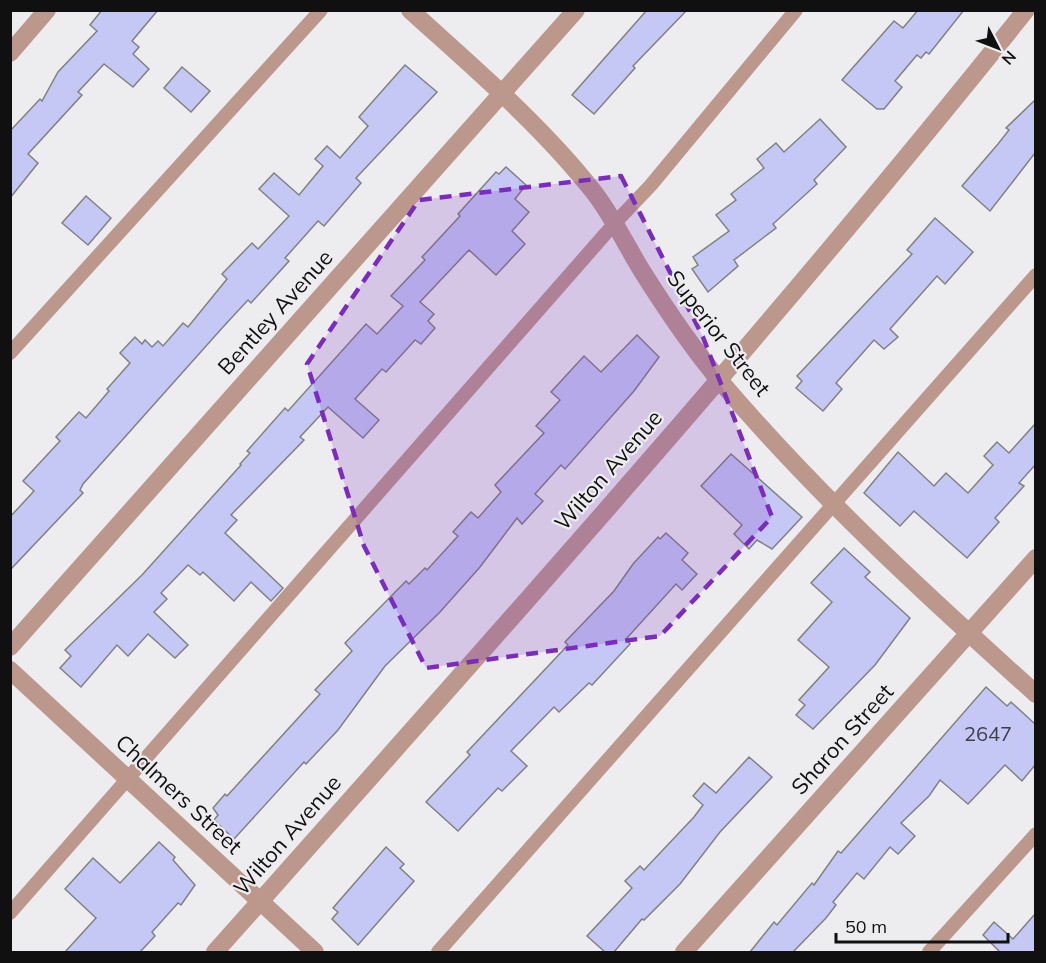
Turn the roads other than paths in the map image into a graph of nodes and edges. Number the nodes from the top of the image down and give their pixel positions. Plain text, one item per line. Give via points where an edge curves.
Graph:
1 (47, 10) edge
2 (321, 10) edge
3 (410, 10) edge
4 (576, 10) edge
5 (796, 10) edge
6 (1026, 10) edge
7 (10, 53) edge
8 (502, 93) junction
9 (614, 224) junction
10 (1035, 275) edge
11 (10, 353) edge
12 (719, 380) junction
13 (835, 505) junction
14 (1035, 558) edge
15 (968, 634) junction
16 (10, 647) edge
17 (10, 670) edge
18 (1035, 694) edge
19 (129, 779) junction
20 (1035, 834) edge
21 (260, 902) junction
22 (10, 913) edge
23 (214, 952) edge
24 (315, 952) edge
25 (438, 952) edge
26 (684, 952) edge
27 (929, 952) edge

1 - 7 street
2 - 11 lane
3 - 8 street, Superior Street
4 - 8 street, Bentley Avenue
5 - 9 lane
6 - 12 street, Wilton Avenue
8 - 9 street, Superior Street via 568,161
8 - 16 street, Bentley Avenue
9 - 12 street, Superior Street via 644,274
9 - 19 lane
10 - 13 lane
12 - 13 street, Superior Street
12 - 21 street, Wilton Avenue
13 - 15 street, Superior Street
13 - 25 lane
14 - 15 street, Sharon Street
15 - 18 street, Superior Street
15 - 26 street, Sharon Street
17 - 19 street, Chalmers Street
19 - 21 street, Chalmers Street
19 - 22 lane
20 - 27 lane
21 - 23 street, Wilton Avenue
21 - 24 street, Chalmers Street

